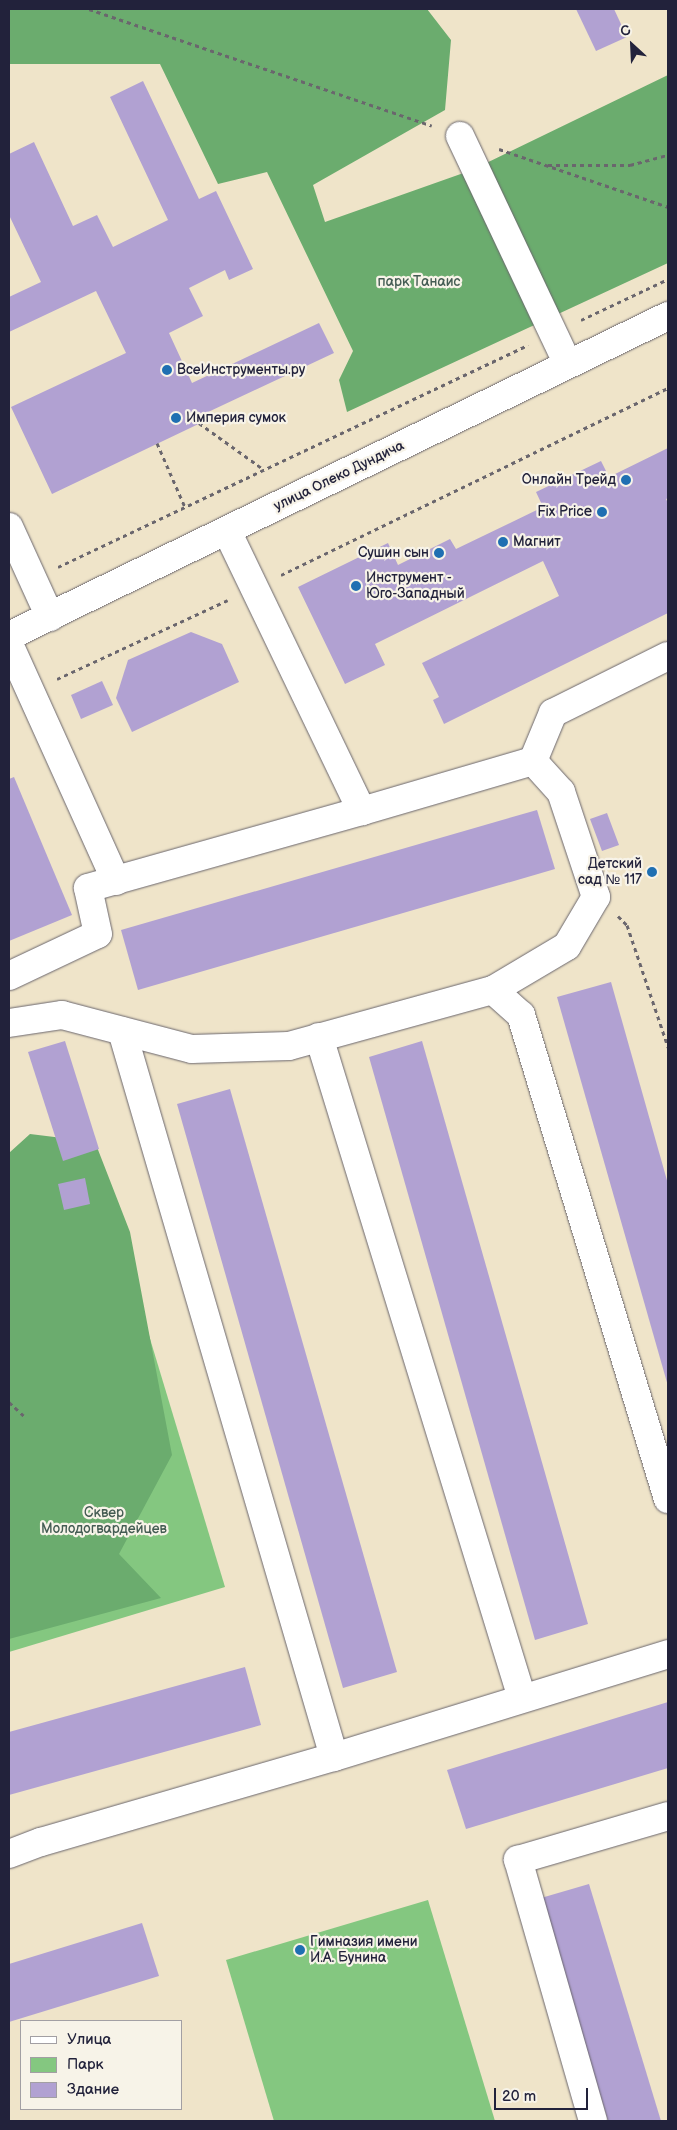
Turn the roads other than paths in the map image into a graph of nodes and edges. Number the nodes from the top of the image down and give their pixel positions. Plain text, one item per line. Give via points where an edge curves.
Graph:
1 (460, 136) road end
2 (668, 316) edge
3 (568, 364) junction
4 (9, 527) edge
5 (227, 531) junction
6 (50, 617) junction
7 (9, 636) edge
8 (9, 644) edge
9 (668, 656) edge
10 (533, 761) junction
11 (362, 811) junction
12 (116, 882) junction
13 (9, 976) edge
14 (493, 990) junction
15 (9, 1023) edge
16 (122, 1031) junction
17 (319, 1037) junction
18 (668, 1499) edge
19 (668, 1654) edge
20 (522, 1698) junction
21 (334, 1757) junction
22 (668, 1816) edge
23 (9, 1854) edge
24 (593, 2121) edge

1 - 3 street
2 - 3 street, улица Олеко Дундича
3 - 5 street, улица Олеко Дундича
4 - 6 street
5 - 6 street, улица Олеко Дундича
5 - 11 street
6 - 7 street, улица Олеко Дундича
8 - 12 street
9 - 10 street via 553,714
10 - 11 street
10 - 14 street via 561,792 596,897 567,946
11 - 12 street
12 - 13 street via 88,888 98,934
14 - 17 street
14 - 18 street via 521,1014
15 - 16 street via 62,1015
16 - 17 street via 192,1049 289,1046
16 - 21 street
17 - 20 street
19 - 20 street
20 - 21 street
21 - 23 street
22 - 24 street via 518,1860

